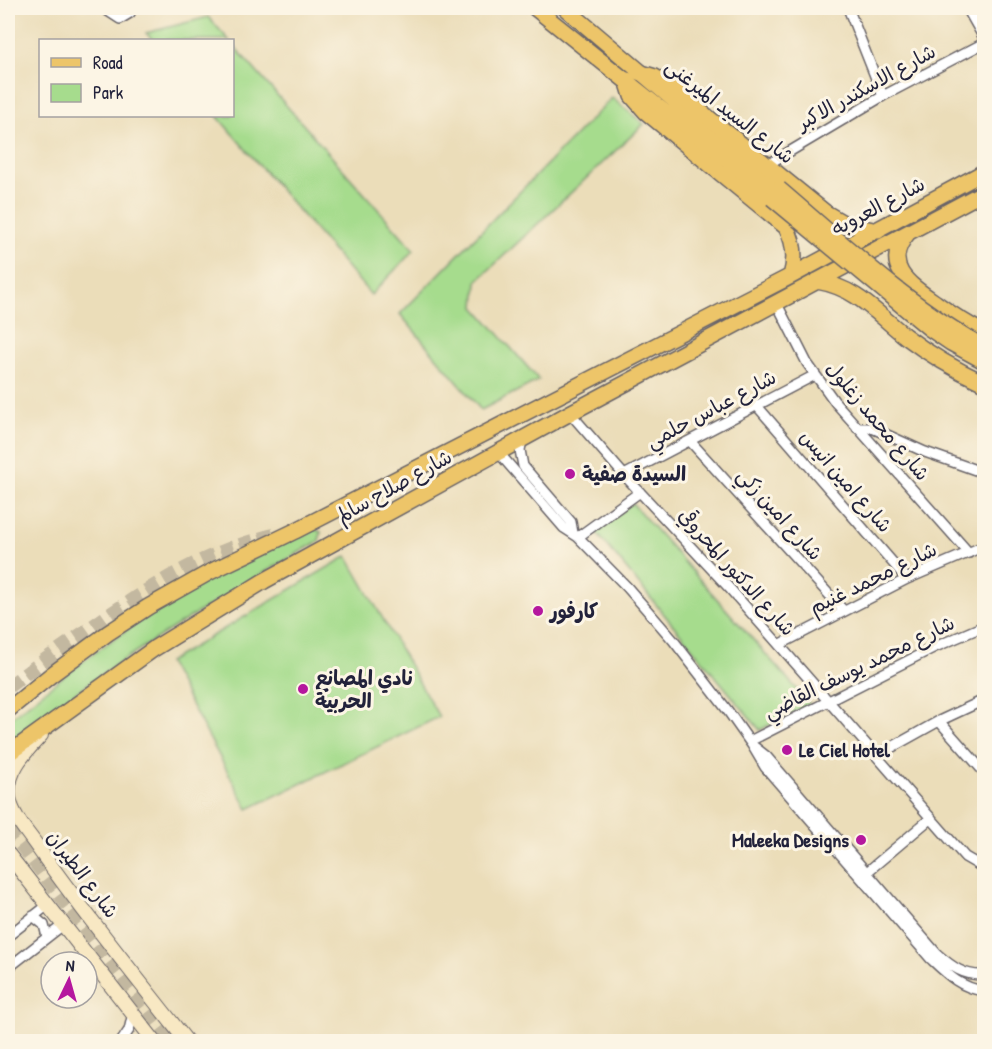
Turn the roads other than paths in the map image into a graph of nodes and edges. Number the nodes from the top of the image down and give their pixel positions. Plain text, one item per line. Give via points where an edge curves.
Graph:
1 (118, 8) edge
2 (535, 8) edge
3 (565, 8) edge
4 (849, 8) edge
5 (967, 8) edge
6 (107, 9) edge
7 (129, 12) edge
8 (984, 38) edge
9 (984, 43) edge
10 (619, 65) junction
11 (633, 76) junction
12 (883, 96) junction
13 (767, 165) junction
14 (984, 172) edge
15 (984, 192) edge
16 (806, 197) junction
17 (780, 222) junction
18 (878, 231) junction
19 (908, 233) junction
20 (791, 276) junction
21 (817, 281) junction
22 (906, 281) junction
23 (776, 302) junction
24 (875, 309) junction
25 (984, 333) edge
26 (984, 347) edge
27 (984, 361) edge
28 (815, 375) junction
29 (984, 383) edge
30 (757, 406) junction
31 (570, 413) junction
32 (857, 428) junction
33 (522, 440) junction
34 (690, 441) junction
35 (499, 453) junction
36 (984, 473) edge
37 (624, 475) junction
38 (640, 492) junction
39 (326, 515) junction
40 (576, 535) junction
41 (340, 539) junction
42 (984, 546) edge
43 (969, 552) junction
44 (907, 579) junction
45 (843, 610) junction
46 (984, 626) edge
47 (779, 645) junction
48 (829, 700) junction
49 (984, 700) edge
50 (8, 710) edge
51 (939, 721) junction
52 (52, 723) junction
53 (751, 743) junction
54 (8, 754) edge
55 (878, 755) junction
56 (984, 772) edge
57 (12, 816) edge
58 (931, 818) junction
59 (8, 854) edge
60 (984, 868) edge
61 (867, 872) junction
62 (48, 905) junction
63 (33, 916) junction
64 (63, 925) junction
65 (8, 936) edge
66 (47, 938) junction
67 (8, 968) edge
68 (984, 975) edge
69 (984, 991) edge
70 (133, 1013) junction
71 (127, 1040) edge
72 (156, 1041) edge
73 (187, 1041) edge

1 - 7 street
2 - 10 main road, شارع السيد الميرغنى
3 - 10 main road, شارع السيد الميرغنى
4 - 12 street
5 - 8 street
6 - 7 street via 120,18
9 - 12 street, شارع الاسكندر الاكبر
10 - 11 main road, شارع السيد الميرغنى
11 - 13 main road, شارع السيد الميرغنى via 655,77 673,88
11 - 17 main road, شارع السيد الميرغنى via 631,94 640,107
11 - 26 main road, bridge via 915,303
11 - 27 main road, bridge via 908,312
12 - 13 street, شارع الاسكندر الاكبر
13 - 16 main road, شارع السيد الميرغنى
14 - 18 main road, شارع العروبه
15 - 19 main road, شارع العروبه
16 - 17 main road via 797,213
16 - 18 main road, شارع السيد الميرغنى via 845,224
17 - 20 main road, شارع السيد الميرغنى via 790,234 794,248
18 - 20 main road, شارع العروبه
19 - 21 main road, شارع العروبه
19 - 22 main road via 899,245 897,260
20 - 39 main road, شارع صلاح سالم
21 - 23 main road, شارع صلاح سالم
21 - 24 main road via 851,292
22 - 24 main road via 891,279 882,283 874,295
22 - 25 main road
23 - 28 street, شارع محمد زغلول
23 - 31 main road, شارع صلاح سالم
24 - 29 main road via 934,356
28 - 30 street, شارع عباس حلمي
28 - 32 street, شارع محمد زغلول
30 - 34 street, شارع عباس حلمي
30 - 44 street, شارع امين انيس
31 - 33 main road, شارع صلاح سالم
31 - 37 street, شارع الدكتور المحروقي
32 - 36 street via 876,430
32 - 43 street, شارع محمد زغلول
33 - 35 main road, شارع صلاح سالم
33 - 40 street via 523,466 571,522
34 - 37 street, شارع عباس حلمي
34 - 45 street, شارع امين زكي
35 - 40 street via 564,528
35 - 41 main road, شارع صلاح سالم
37 - 38 street, شارع الدكتور المحروقي
38 - 40 street
38 - 47 street, شارع الدكتور المحروقي
39 - 41 main road
39 - 50 main road, شارع صلاح سالم via 148,607 69,660
40 - 53 street via 673,640
41 - 52 main road, شارع صلاح سالم via 184,630
42 - 43 street, شارع محمد غنيم
43 - 44 street, شارع محمد غنيم
44 - 45 street, شارع محمد غنيم
45 - 47 street, شارع محمد غنيم
46 - 48 street, شارع محمد يوسف القاضي
47 - 48 street, شارع الدكتور المحروقي
48 - 53 street, شارع محمد يوسف القاضي
48 - 55 street, شارع الدكتور المحروقي
49 - 51 street
51 - 55 street
51 - 56 street
52 - 54 main road, شارع صلاح سالم
52 - 57 main road, شارع الطيران via 22,755 12,774
53 - 61 street
53 - 69 street via 765,767 931,959 955,981
55 - 58 street, شارع الدكتور المحروقي
57 - 73 main road, شارع الطيران
58 - 60 street, شارع الدكتور المحروقي via 964,857
58 - 61 street
59 - 62 main road
61 - 68 street via 949,965 967,974
62 - 63 street
62 - 64 main road
63 - 65 street
63 - 66 street via 44,925
64 - 66 street
64 - 70 main road
66 - 67 street
70 - 71 street
70 - 72 main road

